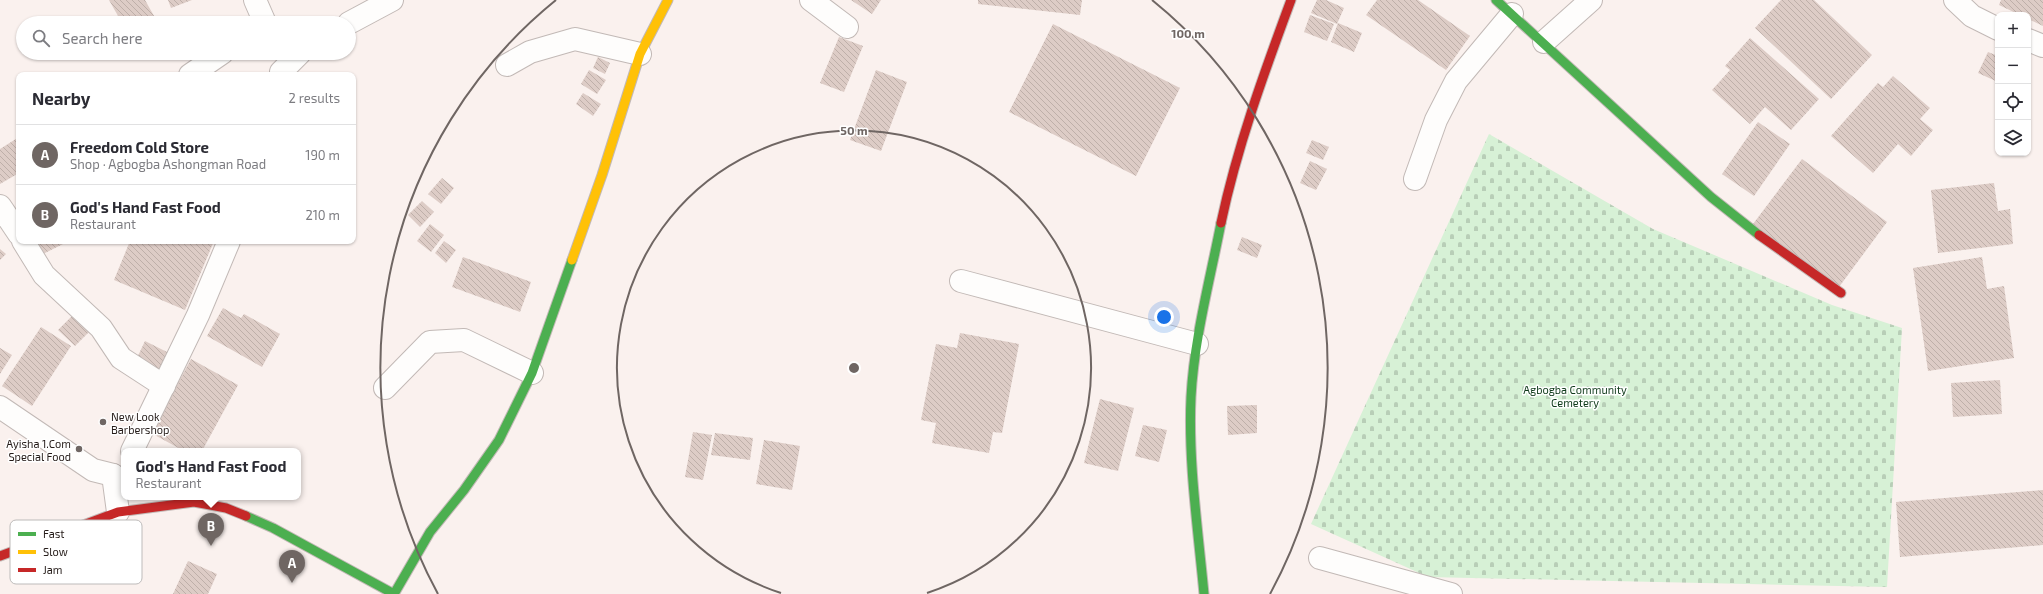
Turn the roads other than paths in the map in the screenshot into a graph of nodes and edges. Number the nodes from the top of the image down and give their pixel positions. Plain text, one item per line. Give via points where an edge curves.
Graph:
1 (392, 0) edge
2 (668, 0) edge
3 (811, 0) edge
4 (1291, 0) edge
5 (1591, 0) edge
6 (1955, 0) edge
7 (1504, 7) edge
8 (356, 19) edge
9 (847, 27) dead end
10 (1995, 28) edge
11 (2031, 41) edge
12 (1544, 42) junction
13 (2043, 46) edge
14 (640, 54) junction
15 (212, 60) edge
16 (291, 60) edge
17 (507, 65) dead end
18 (194, 72) edge
19 (281, 72) edge
20 (1415, 179) dead end
21 (0, 206) edge
22 (16, 230) edge
23 (25, 244) edge
24 (228, 244) edge
25 (961, 281) dead end
26 (1841, 293) dead end
27 (1197, 344) junction
28 (532, 373) junction
29 (164, 386) junction
30 (385, 388) dead end
31 (0, 407) edge
32 (133, 448) edge
33 (118, 469) edge
34 (118, 512) junction
35 (97, 520) edge
36 (10, 552) edge
37 (0, 556) edge
38 (1320, 558) dead end
39 (394, 594) edge
40 (1204, 594) edge
41 (1451, 594) edge

1 - 8 street
2 - 14 street
3 - 9 street
4 - 27 street via 1264,73 1230,181
5 - 12 street
6 - 10 street via 1972,16
7 - 12 street
7 - 20 street via 1456,81 1436,120
11 - 13 street
12 - 26 street via 1711,196 1772,246
14 - 17 street via 574,39 530,52
14 - 28 street via 602,175
15 - 18 street
16 - 19 street
21 - 22 street
23 - 29 street via 44,275 101,328 121,358
24 - 29 street
25 - 27 street
27 - 40 street via 1191,397 1193,474
28 - 30 street via 464,340 430,342
28 - 39 street via 499,440 430,532
29 - 32 street
31 - 33 street via 93,470
33 - 34 street
34 - 35 street
34 - 39 street via 194,502 226,508 272,528
36 - 37 street
38 - 41 street

